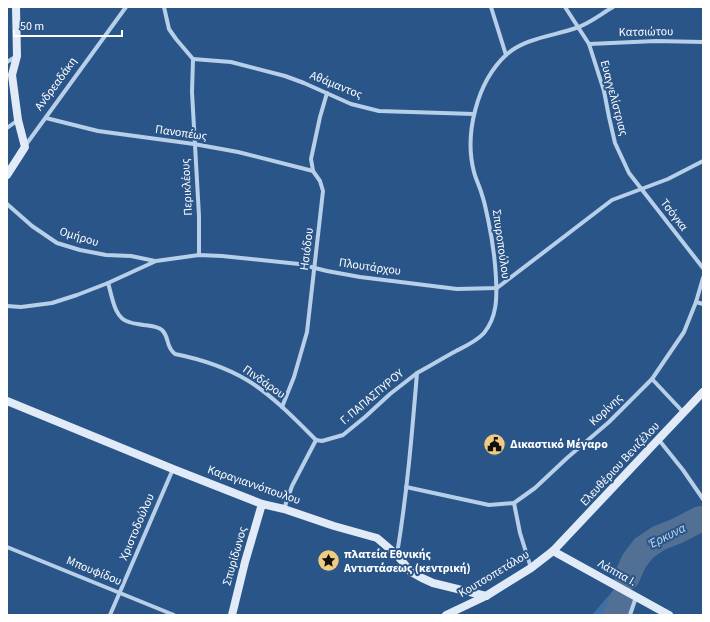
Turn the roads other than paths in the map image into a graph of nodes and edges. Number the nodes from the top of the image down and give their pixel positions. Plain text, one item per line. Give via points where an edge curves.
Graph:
1 (16, 7) edge
2 (126, 7) edge
3 (164, 7) edge
4 (491, 7) edge
5 (565, 7) edge
6 (612, 7) edge
7 (578, 28) junction
8 (703, 42) edge
9 (589, 44) junction
10 (506, 55) junction
11 (17, 56) junction
12 (193, 59) junction
13 (7, 62) edge
14 (10, 73) edge
15 (327, 93) junction
16 (474, 114) junction
17 (46, 118) junction
18 (18, 120) junction
19 (7, 128) edge
20 (194, 144) junction
21 (25, 147) junction
22 (703, 161) edge
23 (313, 171) junction
24 (7, 175) edge
25 (641, 188) junction
26 (645, 193) joint
27 (7, 204) edge
28 (199, 255) junction
29 (156, 261) junction
30 (314, 268) junction
31 (703, 268) edge
32 (703, 278) edge
33 (108, 283) junction
34 (497, 288) junction
35 (696, 302) junction
36 (703, 304) edge
37 (7, 306) edge
38 (417, 373) junction
39 (652, 379) junction
40 (703, 392) edge
41 (7, 401) edge
42 (282, 407) junction
43 (684, 413) junction
44 (316, 440) junction
45 (659, 440) junction
46 (173, 469) junction
47 (406, 487) junction
48 (703, 499) edge
49 (514, 503) junction
50 (262, 504) junction
51 (284, 509) junction
52 (7, 547) edge
53 (554, 551) junction
54 (397, 554) junction
55 (531, 568) junction
56 (120, 592) junction
57 (486, 596) junction
58 (636, 597) junction
59 (110, 615) edge
60 (174, 615) edge
61 (232, 615) edge
62 (446, 615) edge
63 (630, 615) edge
64 (669, 615) edge

1 - 11 main road
2 - 17 street, Ανδρεαδάκη
3 - 12 street via 170,29
4 - 10 street
5 - 7 street, Ευαγγελίστριας
6 - 7 street, Σπυροπούλου
7 - 9 street, Ευαγγελίστριας
7 - 10 street, Σπυροπούλου via 521,45
8 - 9 street, Κατσιώτου
9 - 25 street, Ευαγγελίστριας via 604,91 615,142 629,173
10 - 16 street, Σπυροπούλου via 485,84 476,102
11 - 13 street
11 - 14 main road
12 - 15 street, Αθάμαντος via 231,62 285,76
12 - 20 street, Περικλέους
14 - 18 main road
15 - 16 street, Αθάμαντος via 351,104 379,111
15 - 23 street, Ησιόδου via 311,159
16 - 34 street, Σπυροπούλου via 471,148 474,172 489,221
17 - 20 street, Πανοπέως via 98,131
17 - 21 street, Ανδρεαδάκη
18 - 19 street
18 - 21 main road
20 - 23 street, Πανοπέως via 244,153
20 - 28 street, Περικλέους
21 - 24 main road, Ανδρεαδάκη
22 - 25 street via 668,180
23 - 30 street, Ησιόδου via 323,191
25 - 26 street, Ευαγγελίστριας
25 - 34 street via 612,200
26 - 31 street, Τσόγκα
27 - 29 street, Ομήρου via 57,243 106,255
28 - 29 street, Πλουτάρχου
28 - 30 street, Πλουτάρχου via 299,264
29 - 33 street, Πλουτάρχου
30 - 34 street, Πλουτάρχου via 360,277 457,289
30 - 42 street, Ησιόδου via 307,332
32 - 35 street, Κορίνης
33 - 37 street, Πλουτάρχου via 52,303
33 - 42 street, Πινδάρου via 117,313 121,318 127,322 155,326 162,330 170,350 175,354 220,366 248,380
34 - 38 street, Σπυροπούλου via 493,319 483,334
35 - 36 street
35 - 39 street, Κορίνης via 684,332
38 - 44 street, Γ. ΠΑΠΑΣΠΥΡΟΥ via 343,435
38 - 47 street
39 - 43 street
39 - 49 street, Κορίνης via 609,422 535,488
40 - 43 main road, Ελευθέριου Βενιζέλου
41 - 46 main road, Καραγιαννόπουλου
42 - 44 street, Πινδάρου
43 - 45 main road, Ελευθέριου Βενιζέλου
44 - 51 street via 292,486
45 - 48 street
45 - 53 main road, Ελευθέριου Βενιζέλου
46 - 50 main road, Καραγιαννόπουλου
46 - 56 street, Χριστοδούλου
47 - 49 street via 489,505
47 - 54 street
49 - 55 street
50 - 51 main road, Καραγιαννόπουλου
50 - 61 main road, Σπυρίδωνος
51 - 54 main road, Καραγιαννόπουλου via 377,538
52 - 56 street, Μπουφίδου
53 - 55 main road, Κουτσοπετάλου
53 - 58 main road, Λάππα Ι.
54 - 57 main road, Καραγιαννόπουλου via 411,572 433,584
55 - 57 main road, Κουτσοπετάλου
56 - 59 street, Χριστοδούλου
56 - 60 street, Μπουφίδου
57 - 62 main road, Κουτσοπετάλου
58 - 63 street
58 - 64 main road, Λάππα Ι.

